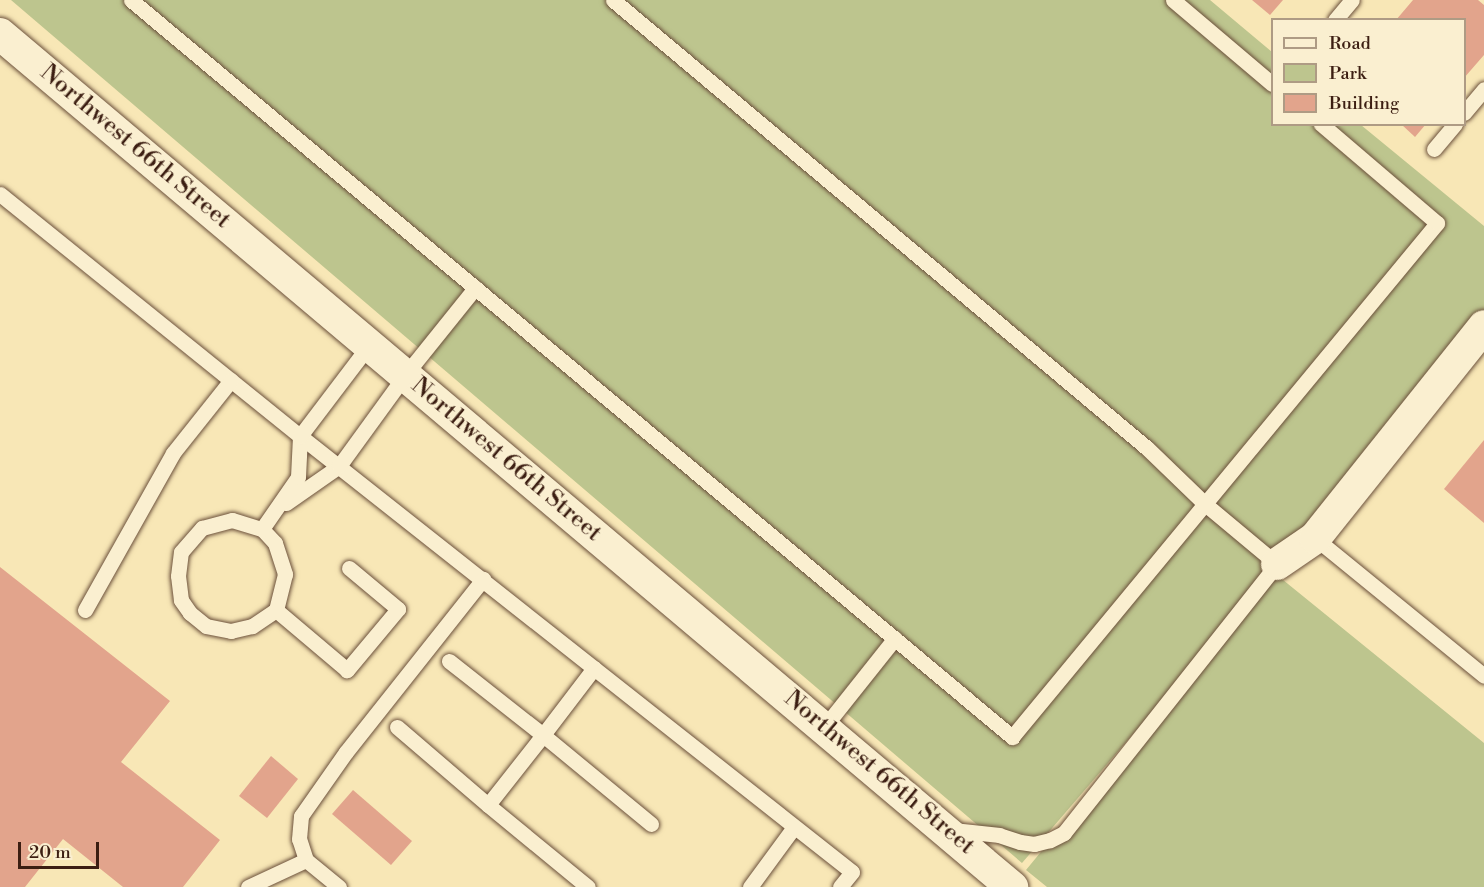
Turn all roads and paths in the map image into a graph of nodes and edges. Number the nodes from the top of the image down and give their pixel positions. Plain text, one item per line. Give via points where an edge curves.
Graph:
1 (131, 0) edge
2 (613, 0) edge
3 (1173, 0) edge
4 (1352, 0) edge
5 (1337, 18) edge
6 (0, 34) edge
7 (1271, 83) edge
8 (1484, 89) edge
9 (1466, 111) edge
10 (1323, 126) edge
11 (1453, 126) edge
12 (1434, 149) dead end
13 (0, 194) edge
14 (475, 288) junction
15 (1484, 326) edge
16 (369, 345) junction
17 (405, 375) junction
18 (231, 380) junction
19 (300, 436) junction
20 (339, 466) junction
21 (1205, 504) junction
22 (276, 511) junction
23 (262, 529) junction
24 (1315, 538) junction
25 (1277, 564) junction
26 (349, 568) dead end
27 (483, 579) junction
28 (85, 610) dead end
29 (276, 610) junction
30 (895, 638) junction
31 (449, 661) dead end
32 (594, 668) junction
33 (1484, 676) edge
34 (825, 726) junction
35 (397, 728) dead end
36 (543, 735) junction
37 (488, 805) junction
38 (651, 824) dead end
39 (795, 826) junction
40 (947, 829) junction
41 (306, 860) junction
42 (248, 887) edge
43 (339, 887) edge
44 (588, 887) edge
45 (750, 887) edge
46 (840, 887) edge
47 (1012, 887) edge

1 - 14 lane
2 - 21 lane via 1147,448
3 - 7 lane
4 - 5 lane
6 - 16 street, Northwest 66th Street
8 - 9 lane
10 - 21 lane via 1437,223
11 - 12 lane
13 - 18 lane
14 - 17 lane
14 - 30 lane
15 - 24 street
16 - 17 street, Northwest 66th Street
16 - 19 lane
17 - 20 lane
17 - 34 street, Northwest 66th Street
18 - 19 lane
18 - 28 lane via 173,453
19 - 20 lane
19 - 22 lane via 298,477
20 - 22 lane
20 - 27 lane
21 - 25 lane
21 - 30 lane via 1012,737
22 - 23 lane
23 - 29 lane via 275,543 285,574
23 - 29 lane via 232,520 202,528 182,552 178,576 182,600 206,626 231,631 252,626
24 - 25 street
24 - 33 lane
25 - 40 lane via 1064,833 1034,843
26 - 29 lane via 398,609 347,670
27 - 32 lane
27 - 41 lane via 346,752 301,816 298,839
30 - 34 lane
31 - 36 lane
32 - 36 lane
32 - 39 lane
34 - 40 street, Northwest 66th Street
35 - 37 lane
36 - 37 lane
36 - 38 lane
37 - 44 lane
39 - 45 lane
39 - 46 lane via 852,872
40 - 47 street, Northwest 66th Street
41 - 42 lane
41 - 43 lane

